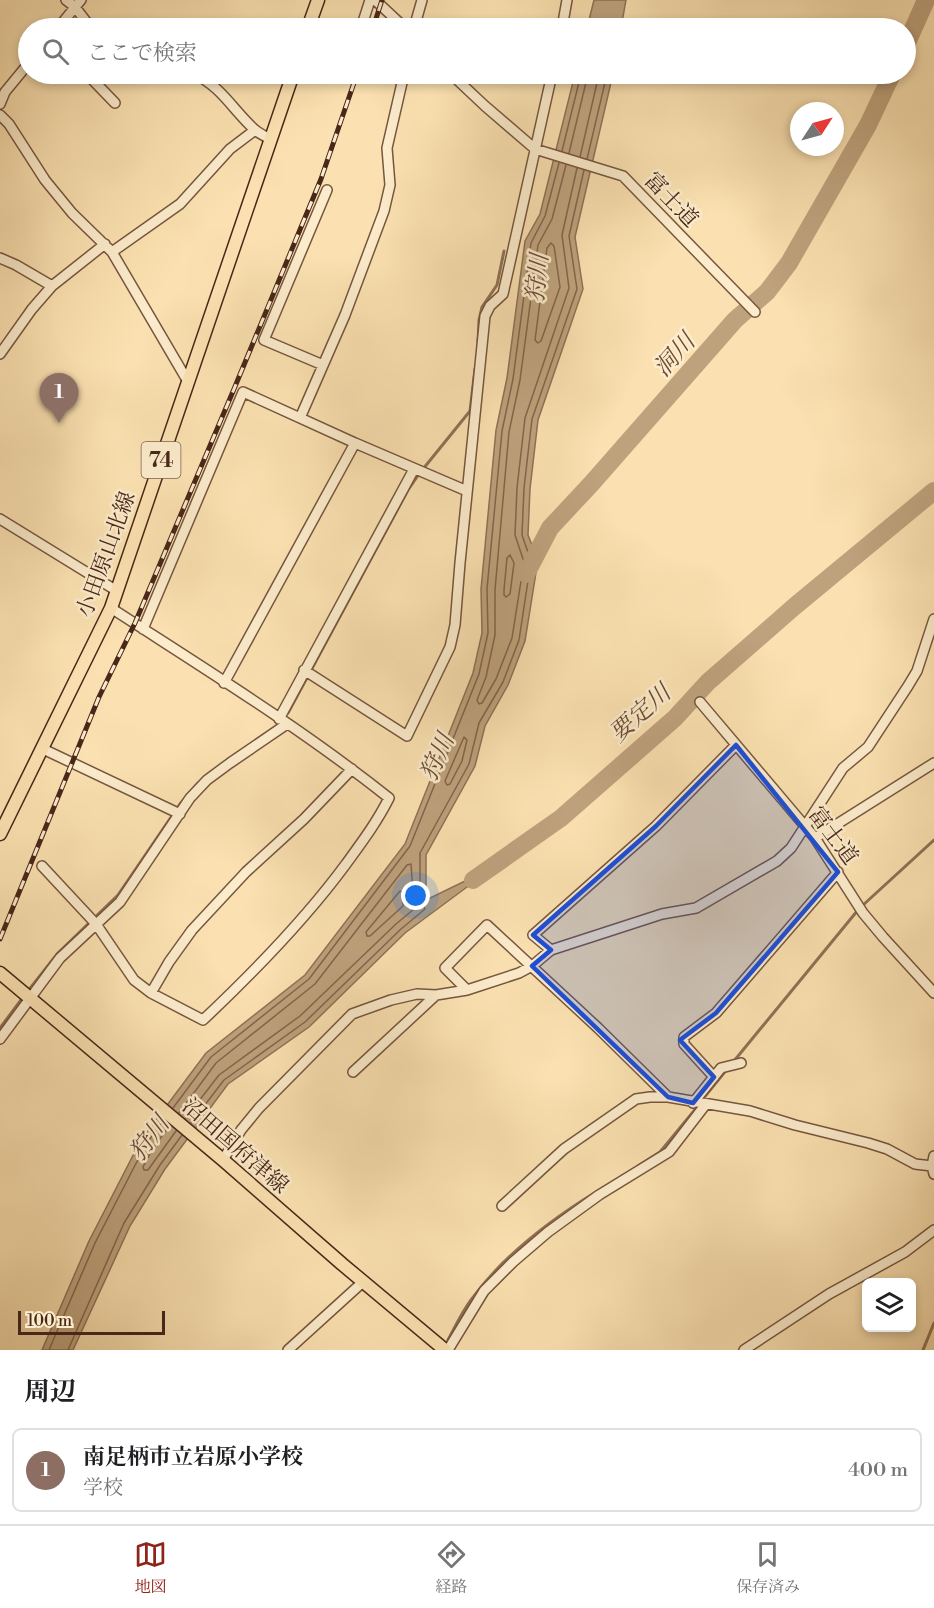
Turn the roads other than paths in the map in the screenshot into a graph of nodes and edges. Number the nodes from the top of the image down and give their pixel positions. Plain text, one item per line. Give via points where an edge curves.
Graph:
1 (66, 0) edge
2 (318, 0) edge
3 (373, 0) edge
4 (422, 0) edge
5 (567, 0) edge
6 (78, 4) edge
7 (66, 18) edge
8 (86, 18) edge
9 (312, 18) edge
10 (365, 18) edge
11 (394, 18) edge
12 (417, 18) edge
13 (564, 18) edge
14 (18, 76) edge
15 (97, 84) edge
16 (210, 84) edge
17 (289, 84) edge
18 (402, 84) edge
19 (462, 84) edge
20 (550, 84) edge
21 (115, 103) dead end
22 (0, 104) edge
23 (0, 115) edge
24 (255, 130) junction
25 (270, 139) junction
26 (536, 149) junction
27 (327, 190) dead end
28 (108, 248) junction
29 (0, 258) edge
30 (52, 286) junction
31 (755, 312) dead end
32 (0, 354) edge
33 (323, 364) junction
34 (187, 380) junction
35 (300, 418) junction
36 (355, 443) junction
37 (414, 469) junction
38 (467, 491) junction
39 (0, 519) edge
40 (117, 591) junction
41 (111, 608) junction
42 (934, 619) edge
43 (143, 628) junction
44 (304, 670) junction
45 (224, 683) junction
46 (700, 702) dead end
47 (283, 722) junction
48 (736, 745) junction
49 (43, 749) junction
50 (934, 763) edge
51 (352, 769) junction
52 (180, 814) junction
53 (805, 827) junction
54 (1, 830) edge
55 (815, 838) junction
56 (42, 866) dead end
57 (838, 872) junction
58 (96, 924) junction
59 (551, 950) junction
60 (532, 966) junction
61 (0, 973) edge
62 (467, 990) junction
63 (150, 993) junction
64 (934, 993) edge
65 (436, 995) junction
66 (31, 998) junction
67 (0, 1040) edge
68 (741, 1063) dead end
69 (353, 1072) dead end
70 (714, 1077) junction
71 (668, 1097) junction
72 (693, 1103) junction
73 (706, 1104) junction
74 (223, 1160) junction
75 (934, 1166) edge
76 (501, 1206) dead end
77 (934, 1230) edge
78 (364, 1281) junction
79 (288, 1350) edge
80 (447, 1350) edge
81 (744, 1350) edge

1 - 6 street
2 - 9 main road
3 - 10 street
3 - 11 street
4 - 12 street
5 - 13 street
6 - 7 street
6 - 8 street
14 - 22 street
15 - 21 street
16 - 24 street
17 - 25 main road, 小田原山北線 / 74
18 - 33 street via 387,148 389,194
19 - 26 street, 富士道
20 - 26 street
23 - 28 street via 45,180
24 - 25 street
24 - 28 street via 230,149 180,204
25 - 34 main road, 小田原山北線 / 74
26 - 31 street, 富士道 via 623,176
26 - 38 street via 503,294 485,316
27 - 33 street via 264,340
28 - 30 street
28 - 34 street
29 - 30 street
30 - 32 street
33 - 35 street
34 - 40 main road, 小田原山北線 / 74
35 - 36 street
35 - 43 street via 243,392
36 - 37 street
36 - 45 street
37 - 38 street
37 - 44 street
38 - 44 street via 450,647 407,736
39 - 40 street
40 - 41 main road, 小田原山北線 / 74
41 - 43 street
41 - 49 main road, 小田原山北線 / 74
42 - 53 street via 908,686 868,747 843,768
43 - 45 street
44 - 47 street
45 - 47 street
46 - 48 street, 富士道
47 - 51 street
47 - 52 street via 207,780
48 - 53 street, 富士道
48 - 59 street via 664,819 533,935
49 - 52 street
49 - 54 main road, 小田原山北線 / 74
50 - 55 street
51 - 63 street via 192,930
51 - 63 street via 388,798 377,823 286,939 203,1020
52 - 58 street via 120,902
53 - 55 street, 富士道
53 - 59 street via 777,861 696,908 662,914
55 - 57 street, 富士道
56 - 58 street
57 - 64 street, 富士道 via 863,913
57 - 70 street via 716,1013 684,1037 684,1044
58 - 63 street via 134,980
58 - 66 street via 60,958
59 - 60 street
60 - 62 street via 519,974
60 - 62 street via 487,925 445,968
60 - 71 street
61 - 66 main road, 沼田国府津線
62 - 65 street
65 - 69 street
65 - 74 street via 417,994 352,1014 259,1108
66 - 67 street
66 - 74 main road, 沼田国府津線
68 - 70 street via 721,1068
70 - 72 street
71 - 72 street
71 - 76 street via 636,1099 564,1149
72 - 73 street
73 - 75 street via 750,1111 868,1143 915,1164
73 - 80 street via 669,1152 599,1195 504,1270 484,1291
74 - 78 main road, 沼田国府津線
77 - 81 street
78 - 79 street
78 - 80 main road, 沼田国府津線

